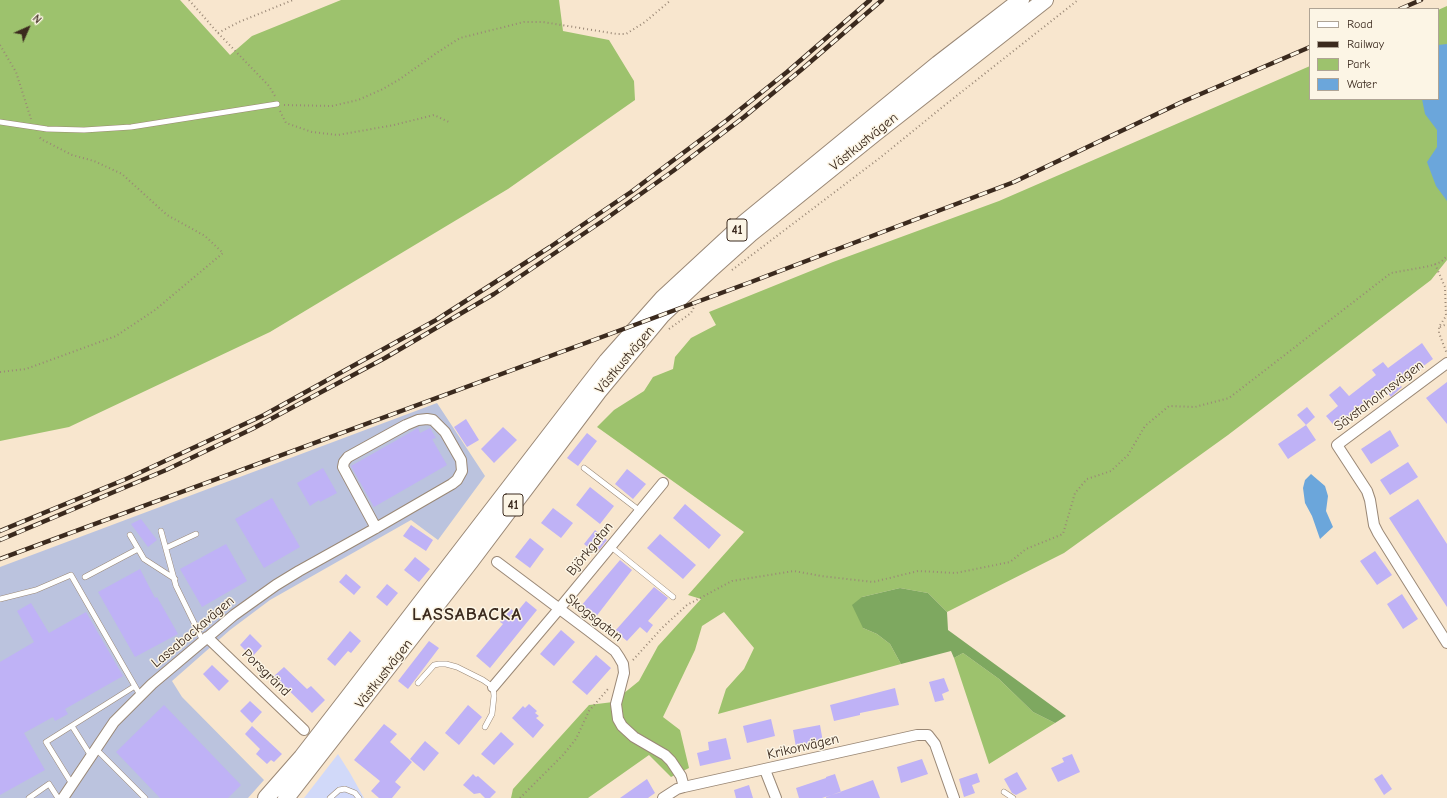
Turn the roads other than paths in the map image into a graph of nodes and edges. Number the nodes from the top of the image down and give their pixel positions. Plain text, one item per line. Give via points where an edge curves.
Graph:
1 (1021, 0) edge
2 (1045, 0) edge
3 (276, 104) road end
4 (0, 122) edge
5 (1447, 363) edge
6 (584, 468) dead end
7 (662, 483) dead end
8 (640, 511) junction
9 (376, 528) junction
10 (160, 531) dead end
11 (196, 534) dead end
12 (130, 536) dead end
13 (610, 546) junction
14 (166, 548) junction
15 (138, 549) junction
16 (497, 562) dead end
17 (85, 577) dead end
18 (175, 579) junction
19 (673, 597) dead end
20 (0, 599) edge
21 (559, 609) junction
22 (205, 639) junction
23 (1446, 640) edge
24 (418, 683) dead end
25 (492, 687) junction
26 (137, 691) junction
27 (72, 726) junction
28 (485, 726) dead end
29 (304, 730) dead end
30 (93, 753) junction
31 (765, 770) junction
32 (72, 784) junction
33 (684, 787) junction
34 (1004, 792) dead end
35 (29, 798) edge
36 (58, 798) edge
37 (63, 798) edge
38 (145, 798) edge
39 (266, 798) edge
40 (286, 798) edge
41 (330, 798) edge
42 (359, 798) edge
43 (664, 798) edge
44 (776, 798) edge
45 (954, 798) edge
46 (1013, 798) edge

1 - 39 main road, Västkustvägen / 41 via 938,64 767,204 713,251 640,322 337,713
2 - 40 main road, Västkustvägen / 41 via 762,225 662,315 598,392 470,562
3 - 4 lane via 131,127 47,129
5 - 23 street, Sävstaholmsvägen via 1337,445 1367,491 1378,533
6 - 8 lane
7 - 8 street, Björkgatan
8 - 13 street, Björkgatan
9 - 9 street, Lassabackavägen via 452,484 460,476 461,460 445,432 433,420 427,418 406,425 348,457 344,462 343,467
9 - 22 street, Lassabackavägen via 276,585
10 - 14 lane
11 - 14 lane
12 - 15 lane
13 - 19 lane
13 - 21 street, Björkgatan
14 - 18 lane
15 - 17 lane
15 - 18 lane via 144,558
16 - 21 street, Skogsgatan
18 - 22 lane via 176,586
20 - 26 lane via 36,590 71,575
21 - 25 street, Björkgatan
21 - 33 street, Skogsgatan via 615,651 624,671 616,704 618,719 634,737 671,761 681,776
22 - 26 street, Lassabackavägen
22 - 29 street, Porsgränd
24 - 25 lane via 434,665 446,664 471,673
25 - 28 lane via 494,707
26 - 27 lane
26 - 30 street, Lassabackavägen
27 - 30 lane
27 - 32 lane via 46,742
30 - 32 street, Lassabackavägen
30 - 38 lane
31 - 33 street, Krikonvägen
31 - 44 street
31 - 45 street, Krikonvägen via 917,735 928,735 936,744
32 - 37 street, Lassabackavägen
33 - 43 street
34 - 46 lane
35 - 36 lane via 49,784
41 - 42 lane via 339,790 345,789 355,793

